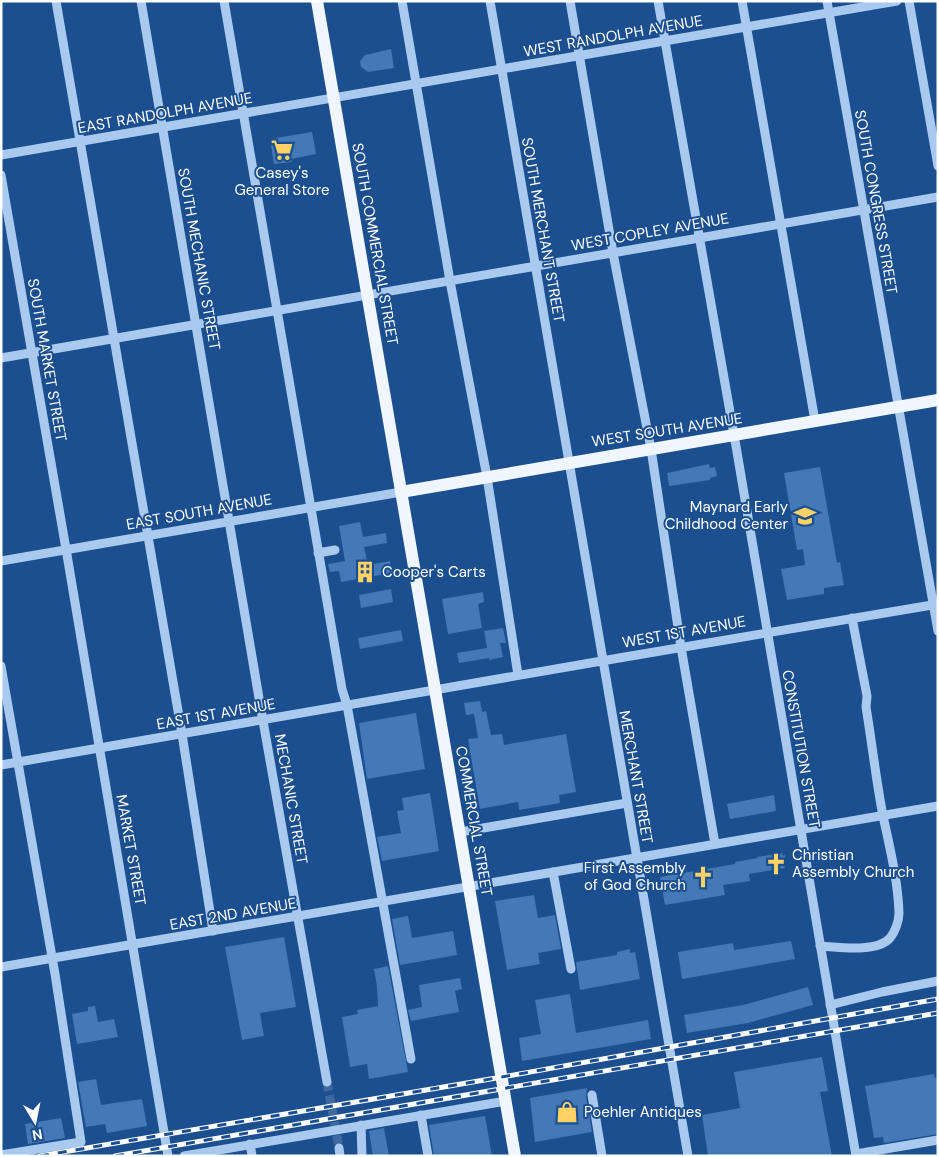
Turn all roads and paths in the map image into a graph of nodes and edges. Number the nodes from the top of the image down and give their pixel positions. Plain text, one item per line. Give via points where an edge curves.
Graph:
1 (56, 1) edge
2 (141, 1) edge
3 (224, 1) edge
4 (317, 1) edge
5 (402, 1) edge
6 (490, 1) edge
7 (570, 1) edge
8 (658, 1) edge
9 (742, 1) edge
10 (828, 1) edge
11 (897, 1) edge
12 (909, 1) edge
13 (830, 13) junction
14 (747, 27) junction
15 (665, 41) junction
16 (580, 56) junction
17 (501, 69) junction
18 (416, 84) junction
19 (333, 98) junction
20 (243, 113) junction
21 (163, 128) junction
22 (80, 142) junction
23 (1, 155) edge
24 (938, 166) edge
25 (1, 175) edge
26 (938, 197) edge
27 (863, 210) junction
28 (780, 224) junction
29 (698, 238) junction
30 (613, 253) junction
31 (535, 266) junction
32 (450, 281) junction
33 (367, 295) junction
34 (277, 310) junction
35 (196, 324) junction
36 (113, 339) junction
37 (32, 352) junction
38 (1, 358) edge
39 (938, 400) edge
40 (899, 407) junction
41 (815, 421) junction
42 (734, 436) junction
43 (651, 449) junction
44 (569, 463) junction
45 (487, 477) junction
46 (401, 492) junction
47 (310, 507) junction
48 (230, 521) junction
49 (147, 535) junction
50 (66, 549) junction
51 (335, 550) dead end
52 (318, 552) junction
53 (1, 561) edge
54 (936, 604) edge
55 (852, 618) junction
56 (938, 631) edge
57 (767, 632) junction
58 (681, 647) junction
59 (602, 660) junction
60 (1, 666) edge
61 (518, 675) junction
62 (435, 690) junction
63 (347, 705) junction
64 (263, 720) junction
65 (182, 734) junction
66 (100, 748) junction
67 (18, 762) junction
68 (1, 765) edge
69 (627, 803) junction
70 (938, 806) edge
71 (883, 815) junction
72 (800, 830) junction
73 (460, 832) junction
74 (715, 844) junction
75 (636, 858) junction
76 (553, 872) junction
77 (469, 886) junction
78 (382, 902) junction
79 (298, 916) junction
80 (213, 931) junction
81 (133, 945) junction
82 (820, 946) junction
83 (52, 958) junction
84 (1, 967) edge
85 (571, 969) dead end
86 (938, 981) edge
87 (830, 1005) junction
88 (410, 1059) dead end
89 (327, 1082) tunnel mouth
90 (592, 1096) dead end
91 (506, 1101) junction
92 (421, 1115) junction
93 (361, 1126) junction
94 (938, 1140) edge
95 (250, 1144) junction
96 (217, 1153) edge
97 (1, 1155) edge
98 (856, 1155) edge
99 (168, 1156) edge
100 (184, 1156) edge
101 (252, 1156) edge
102 (362, 1156) edge
103 (428, 1156) edge
104 (515, 1156) edge
105 (602, 1156) edge
106 (688, 1156) edge

1 - 22 street
2 - 21 street, SOUTH MECHANIC STREET
3 - 20 street
4 - 19 main road, SOUTH COMMERCIAL STREET
5 - 18 street
6 - 17 street, SOUTH MERCHANT STREET
7 - 16 street
8 - 15 street, CONSTITUTION STREET
9 - 14 street
10 - 13 street, SOUTH CONGRESS STREET
11 - 13 street, WEST RANDOLPH AVENUE
12 - 24 street
13 - 14 street, WEST RANDOLPH AVENUE
13 - 27 street, SOUTH CONGRESS STREET
14 - 15 street, WEST RANDOLPH AVENUE
14 - 28 street
15 - 16 street, WEST RANDOLPH AVENUE
15 - 29 street, CONSTITUTION STREET
16 - 17 street, WEST RANDOLPH AVENUE
16 - 30 street
17 - 18 street, WEST RANDOLPH AVENUE
17 - 31 street, SOUTH MERCHANT STREET
18 - 19 street, WEST RANDOLPH AVENUE
18 - 32 street
19 - 20 street, EAST RANDOLPH AVENUE
19 - 33 main road, SOUTH COMMERCIAL STREET
20 - 21 street, EAST RANDOLPH AVENUE
20 - 34 street
21 - 22 street, EAST RANDOLPH AVENUE
21 - 35 street, SOUTH MECHANIC STREET
22 - 23 street, EAST RANDOLPH AVENUE
22 - 36 street
25 - 37 street, SOUTH MARKET STREET
26 - 27 street, WEST COPLEY AVENUE
27 - 28 street, WEST COPLEY AVENUE
27 - 40 street, SOUTH CONGRESS STREET
28 - 29 street, WEST COPLEY AVENUE
28 - 41 street
29 - 30 street, WEST COPLEY AVENUE
29 - 42 street, CONSTITUTION STREET
30 - 31 street, WEST COPLEY AVENUE
30 - 43 street
31 - 32 street, WEST COPLEY AVENUE
31 - 44 street, SOUTH MERCHANT STREET
32 - 33 street, WEST COPLEY AVENUE
32 - 45 street
33 - 34 street, WEST COPLEY AVENUE
33 - 46 main road, SOUTH COMMERCIAL STREET
34 - 35 street, WEST COPLEY AVENUE
34 - 47 street
35 - 36 street, WEST COPLEY AVENUE
35 - 48 street, SOUTH MECHANIC STREET
36 - 37 street, WEST COPLEY AVENUE
36 - 49 street
37 - 38 street, WEST COPLEY AVENUE
37 - 50 street, SOUTH MARKET STREET
39 - 40 main road, WEST SOUTH AVENUE
40 - 41 main road, WEST SOUTH AVENUE
40 - 54 street, SOUTH CONGRESS STREET
41 - 42 main road, WEST SOUTH AVENUE
42 - 43 main road, WEST SOUTH AVENUE
42 - 57 street, CONSTITUTION STREET
43 - 44 main road, WEST SOUTH AVENUE
43 - 58 street
44 - 45 main road, WEST SOUTH AVENUE
44 - 59 street, MERCHANT STREET
45 - 46 main road, WEST SOUTH AVENUE
45 - 61 street
46 - 47 street, EAST SOUTH AVENUE
46 - 62 main road, COMMERCIAL STREET
47 - 48 street, EAST SOUTH AVENUE
47 - 52 street
48 - 49 street, EAST SOUTH AVENUE
48 - 64 street, MECHANIC STREET
49 - 50 street, EAST SOUTH AVENUE
49 - 65 street
50 - 53 street, EAST SOUTH AVENUE
50 - 66 street, MARKET STREET
51 - 52 street
52 - 63 street
54 - 55 street, WEST 1ST AVENUE
54 - 56 street, SOUTH CONGRESS STREET
55 - 57 street, WEST 1ST AVENUE
55 - 71 street via 867,696
57 - 58 street, WEST 1ST AVENUE
57 - 72 street, CONSTITUTION STREET
58 - 59 street, WEST 1ST AVENUE
58 - 74 street
59 - 61 street, WEST 1ST AVENUE
59 - 69 street, MERCHANT STREET
60 - 67 street
61 - 62 street, WEST 1ST AVENUE
62 - 63 street, EAST 1ST AVENUE
62 - 73 main road, COMMERCIAL STREET
63 - 64 street, EAST 1ST AVENUE
63 - 78 street
64 - 65 street, EAST 1ST AVENUE
64 - 79 street, MECHANIC STREET
65 - 66 street, EAST 1ST AVENUE
65 - 80 street
66 - 67 street, EAST 1ST AVENUE
66 - 81 street, MARKET STREET
67 - 68 street, EAST 1ST AVENUE
67 - 83 street
69 - 73 street
69 - 75 street, MERCHANT STREET
70 - 71 street, EAST 2ND AVENUE
71 - 72 street, EAST 2ND AVENUE
71 - 82 street via 899,915 895,930 890,939 875,946
72 - 74 street, EAST 2ND AVENUE
72 - 82 street, CONSTITUTION STREET
73 - 77 main road, COMMERCIAL STREET
74 - 75 street, EAST 2ND AVENUE
75 - 76 street, EAST 2ND AVENUE
75 - 106 street, MERCHANT STREET
76 - 77 street, EAST 2ND AVENUE
76 - 85 street
77 - 78 street, EAST 2ND AVENUE
77 - 91 main road, COMMERCIAL STREET
78 - 79 street, EAST 2ND AVENUE
78 - 88 street
79 - 80 street, EAST 2ND AVENUE
79 - 89 street, MECHANIC STREET
80 - 81 street, EAST 2ND AVENUE
81 - 83 street, EAST 2ND AVENUE
81 - 99 street, MARKET STREET
82 - 87 street, CONSTITUTION STREET
83 - 84 street, EAST 2ND AVENUE
83 - 97 street via 81,1142
86 - 87 street
87 - 98 street, CONSTITUTION STREET
90 - 105 street
91 - 92 street
91 - 104 main road, COMMERCIAL STREET
92 - 93 street
92 - 103 street
93 - 95 street
93 - 102 street
94 - 98 street
95 - 96 street
95 - 101 street
96 - 100 street

